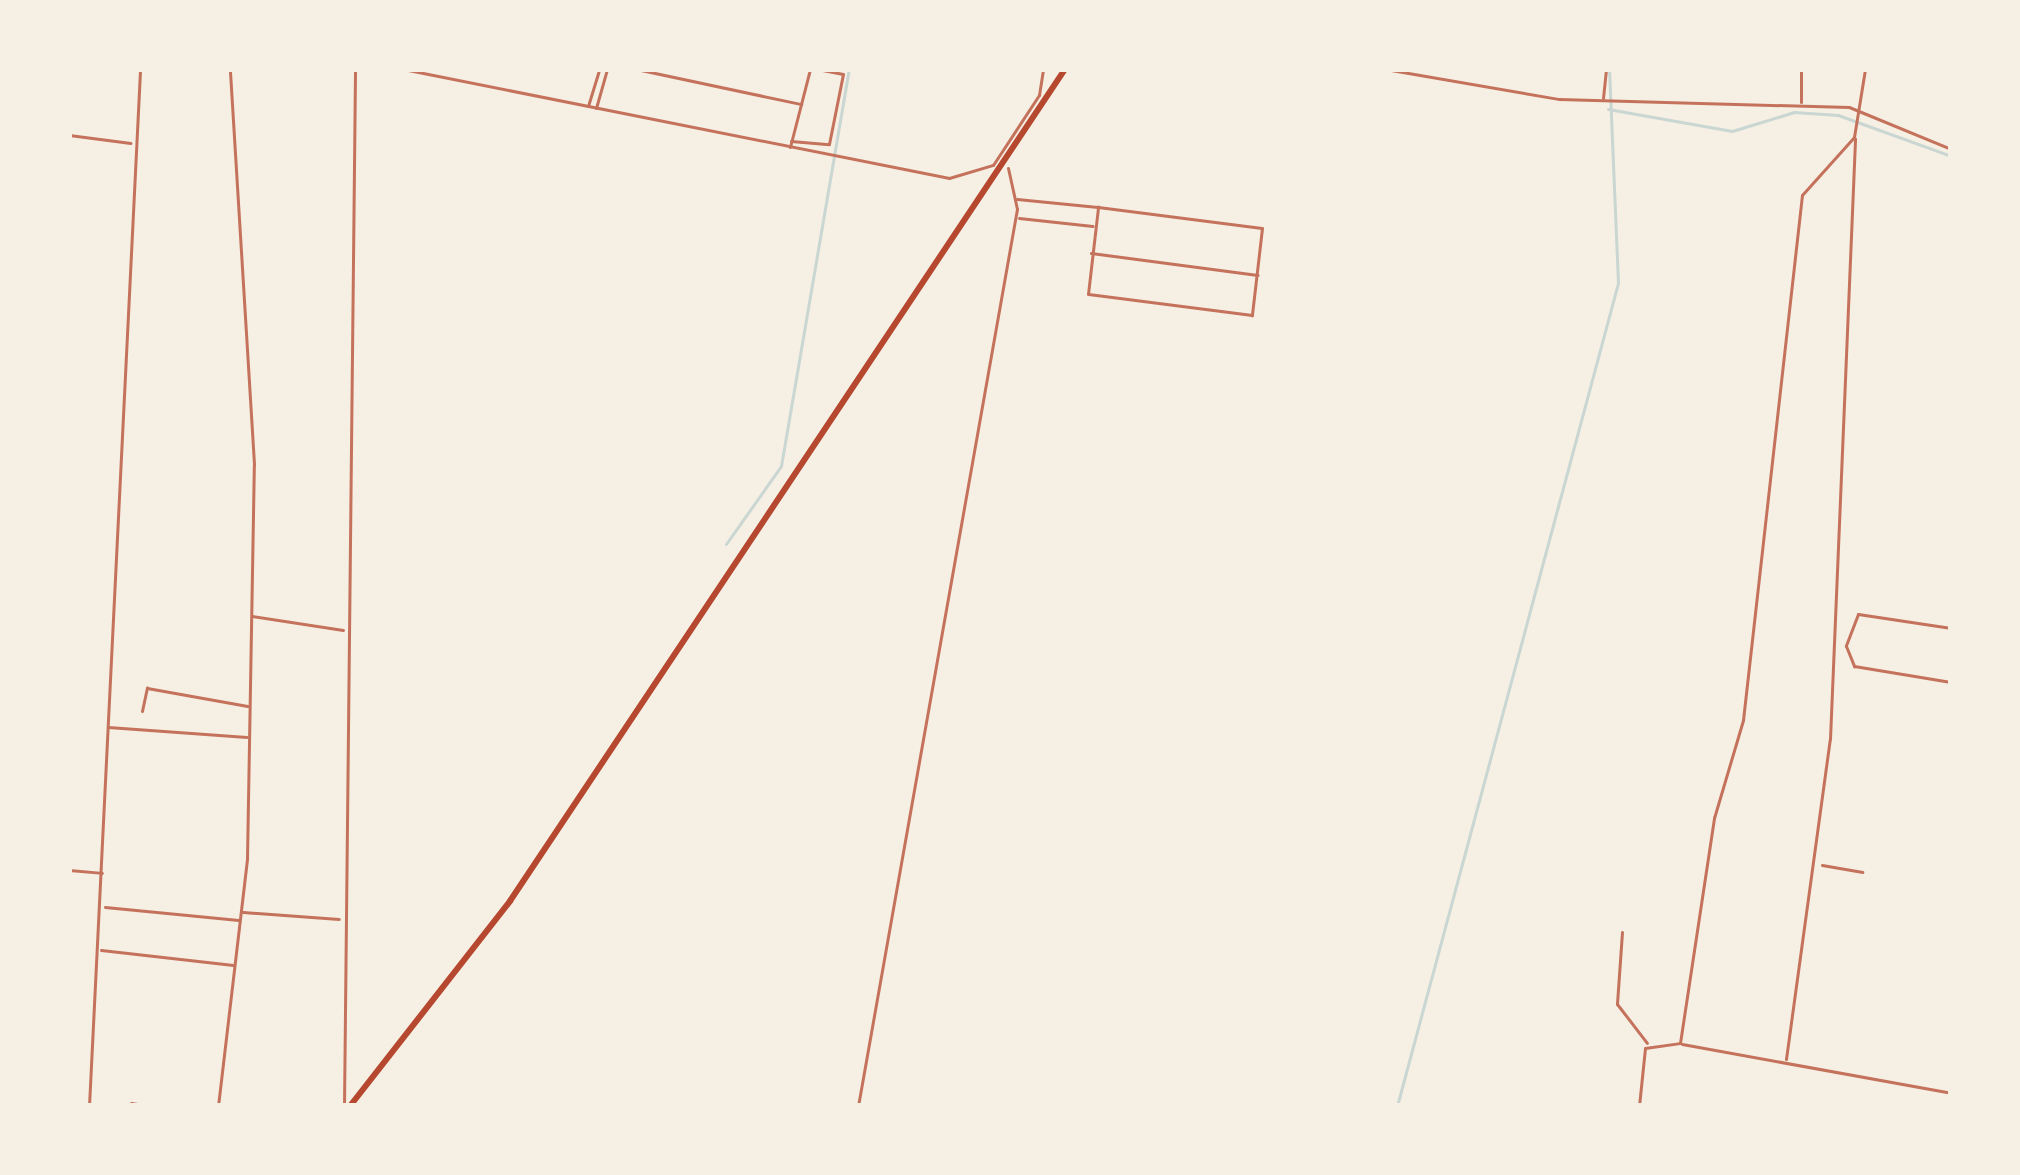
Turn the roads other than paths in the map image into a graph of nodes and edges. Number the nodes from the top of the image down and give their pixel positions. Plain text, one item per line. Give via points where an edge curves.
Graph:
1 (140, 69) edge
2 (230, 69) edge
3 (355, 69) edge
4 (403, 69) edge
5 (599, 69) edge
6 (607, 69) edge
7 (636, 69) edge
8 (810, 69) edge
9 (818, 69) edge
10 (1043, 69) edge
11 (1065, 69) edge
12 (1385, 69) edge
13 (1606, 69) edge
14 (1802, 69) edge
15 (1864, 69) edge
16 (1040, 95) junction
17 (1604, 100) junction
18 (801, 104) junction
19 (1802, 104) junction
20 (588, 106) junction
21 (596, 108) junction
22 (1861, 112) junction
23 (69, 135) edge
24 (1854, 137) junction
25 (132, 143) junction
26 (790, 144) junction
27 (1951, 148) edge
28 (1008, 168) junction
29 (1016, 199) junction
30 (1098, 207) junction
31 (1015, 217) junction
32 (1094, 226) junction
33 (1090, 253) junction
34 (1258, 275) junction
35 (250, 616) junction
36 (1951, 628) edge
37 (344, 630) junction
38 (1951, 682) edge
39 (249, 706) junction
40 (142, 712) dead end
41 (108, 727) junction
42 (248, 737) junction
43 (1823, 865) junction
44 (69, 870) edge
45 (1862, 872) dead end
46 (104, 873) junction
47 (104, 907) junction
48 (241, 912) junction
49 (339, 919) dead end
50 (240, 920) junction
51 (1622, 932) dead end
52 (101, 950) junction
53 (235, 966) junction
54 (1680, 1043) junction
55 (1648, 1045) junction
56 (1788, 1059) junction
57 (1951, 1093) edge
58 (131, 1103) edge
59 (89, 1106) edge
60 (149, 1106) edge
61 (218, 1106) edge
62 (347, 1106) edge
63 (858, 1106) edge
64 (1639, 1106) edge

1 - 25 street
2 - 35 street via 253,428
3 - 37 street
4 - 20 street
5 - 20 street
6 - 21 street
7 - 18 street
8 - 18 street
9 - 26 street via 843,74 830,144
10 - 16 street
11 - 16 street
11 - 28 highway
12 - 17 street
13 - 17 street
14 - 19 street
15 - 22 street
16 - 26 street via 978,173 846,160
17 - 19 street
18 - 26 street
19 - 22 street
20 - 21 street
21 - 26 street
22 - 24 street
22 - 27 street
23 - 25 street
24 - 43 street via 1862,167
24 - 54 street via 1802,194 1746,697 1714,818
25 - 41 street
28 - 29 street
28 - 62 highway via 510,901
29 - 30 street
29 - 31 street
30 - 32 street
30 - 34 street via 1262,228
31 - 32 street
31 - 63 street
32 - 33 street
33 - 34 street
33 - 34 street via 1088,294 1247,317
35 - 37 street
35 - 39 street
36 - 38 street via 1858,614 1846,646 1854,666
37 - 62 street
39 - 40 street via 146,688
39 - 42 street
41 - 42 street
41 - 46 street
42 - 48 street
43 - 45 street
43 - 56 street
44 - 46 street
46 - 47 street
47 - 50 street
47 - 52 street
48 - 49 street
48 - 50 street
50 - 53 street
51 - 55 street via 1617,1004
52 - 53 street
52 - 59 street
53 - 61 street
54 - 55 street
54 - 56 street
55 - 64 street
56 - 57 street
58 - 60 street

